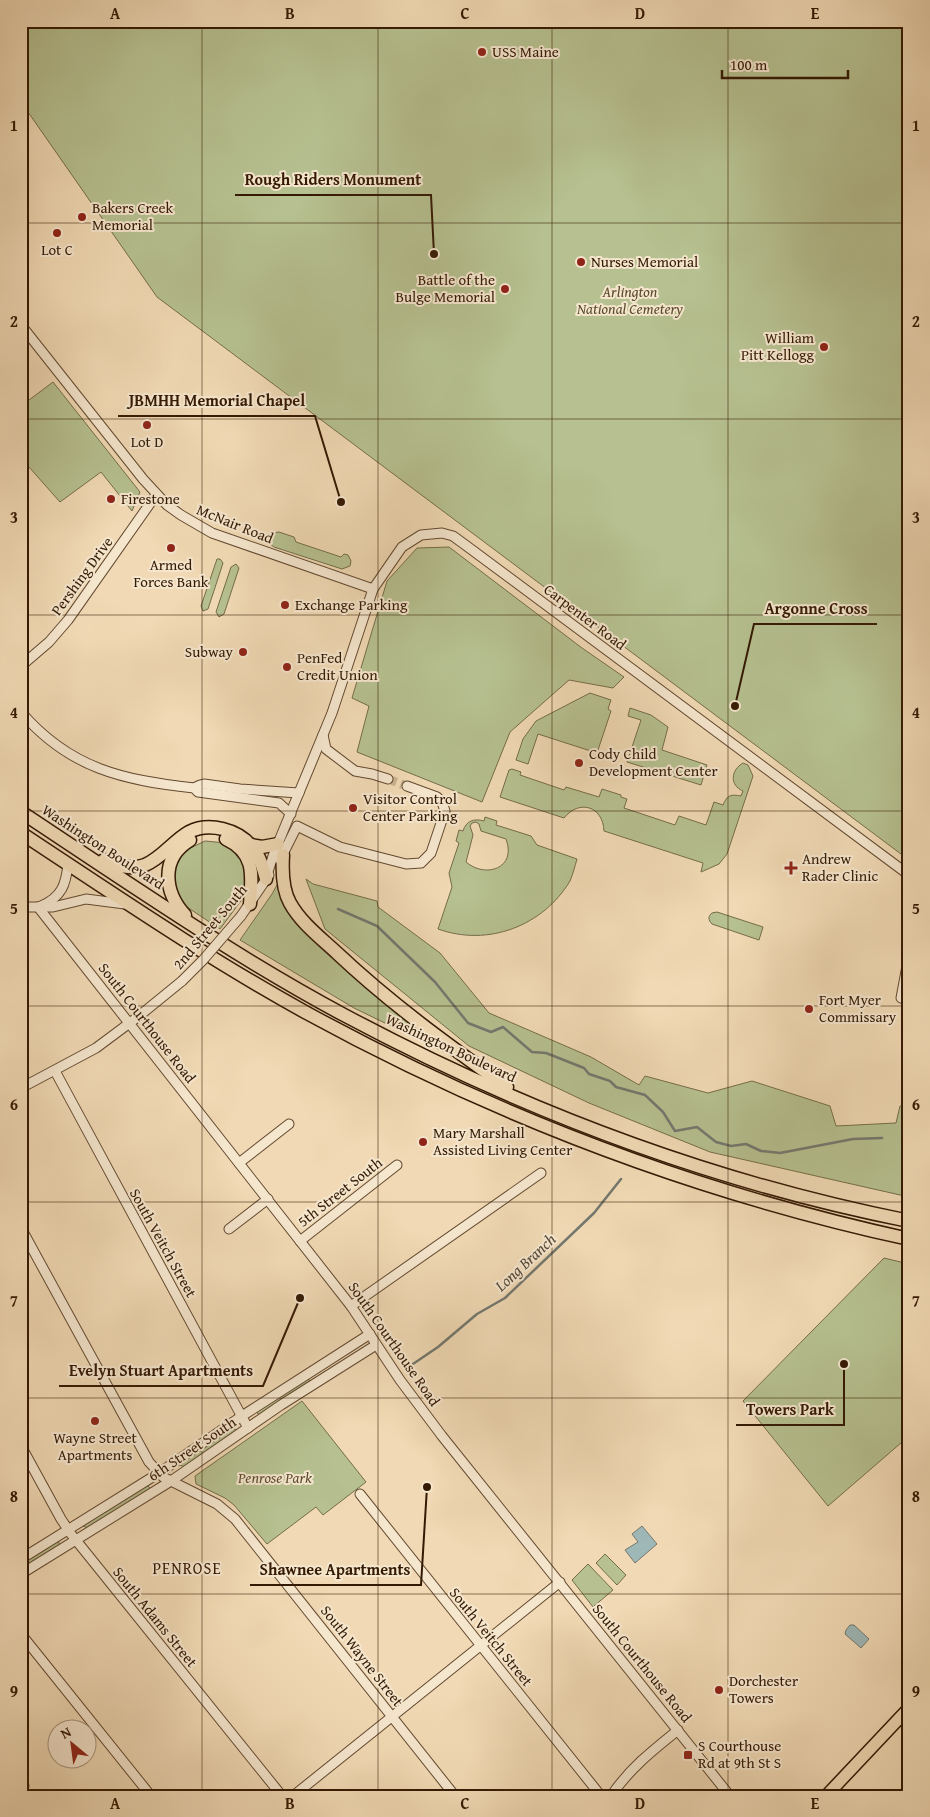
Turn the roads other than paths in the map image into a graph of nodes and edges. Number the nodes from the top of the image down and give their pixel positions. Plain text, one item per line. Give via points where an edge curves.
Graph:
1 (21, 324) edge
2 (156, 495) junction
3 (374, 589) junction
4 (21, 666) edge
5 (21, 712) edge
6 (323, 734) junction
7 (388, 780) tunnel mouth
8 (407, 786) tunnel mouth
9 (194, 788) junction
10 (299, 793) junction
11 (21, 812) edge
12 (291, 814) junction
13 (21, 835) edge
14 (64, 841) junction
15 (283, 843) junction
16 (251, 845) junction
17 (68, 864) junction
18 (909, 875) edge
19 (266, 879) junction
20 (130, 904) junction
21 (250, 904) junction
22 (38, 906) junction
23 (21, 907) edge
24 (199, 929) junction
25 (909, 955) edge
26 (901, 998) dead end
27 (130, 1024) junction
28 (55, 1071) junction
29 (21, 1088) edge
30 (525, 1101) junction
31 (289, 1124) dead end
32 (239, 1163) junction
33 (397, 1165) dead end
34 (541, 1173) dead end
35 (268, 1200) junction
36 (909, 1221) edge
37 (835, 1222) junction
38 (21, 1228) edge
39 (229, 1229) dead end
40 (909, 1239) edge
41 (300, 1241) junction
42 (909, 1247) edge
43 (351, 1306) junction
44 (370, 1334) junction
45 (376, 1345) junction
46 (242, 1416) junction
47 (248, 1428) junction
48 (21, 1446) edge
49 (159, 1473) junction
50 (171, 1481) junction
51 (360, 1494) dead end
52 (68, 1529) junction
53 (76, 1540) junction
54 (21, 1559) edge
55 (21, 1574) edge
56 (560, 1582) junction
57 (21, 1634) edge
58 (480, 1645) junction
59 (909, 1708) edge
60 (392, 1716) junction
61 (678, 1730) junction
62 (151, 1796) edge
63 (282, 1796) edge
64 (293, 1796) edge
65 (455, 1796) edge
66 (601, 1796) edge
67 (611, 1796) edge
68 (730, 1796) edge
69 (826, 1796) edge

1 - 2 street, McNair Road
2 - 3 street, McNair Road via 181,515 212,533
2 - 4 street, Pershing Drive via 68,620
3 - 6 street, Carpenter Road
3 - 18 street, Carpenter Road via 402,547 411,540 431,533 453,536
5 - 9 street via 51,741 110,773 132,780
6 - 7 street via 326,749 355,771
6 - 10 street, Carpenter Road
8 - 15 street via 437,797 445,811 431,853 421,863 406,864 340,847 297,826
9 - 10 street via 204,784
9 - 12 street via 198,792 278,803
10 - 12 street, Carpenter Road
11 - 14 highway, Washington Boulevard
12 - 15 street, Carpenter Road
13 - 17 highway
14 - 16 highway via 127,868 149,863 200,828 213,827 236,834
14 - 24 highway, Washington Boulevard
15 - 16 highway
15 - 19 street, 2nd Street South
15 - 30 highway via 287,897 309,926 397,1006
16 - 19 highway
17 - 20 highway
17 - 22 street via 63,887 54,898
19 - 21 street, 2nd Street South
20 - 22 street via 86,899 53,908
20 - 37 highway via 226,966 312,1015 483,1100 641,1163
21 - 24 highway via 251,870 240,847 214,835 192,840 173,858 168,884 177,906
21 - 27 street, 2nd Street South, bridge via 204,960
22 - 23 street
22 - 27 street, South Courthouse Road
24 - 30 highway, Washington Boulevard via 344,1015
25 - 26 street
27 - 28 street, 2nd Street South
27 - 32 street, South Courthouse Road
28 - 29 street, 2nd Street South
28 - 46 street, South Veitch Street
30 - 36 highway, Washington Boulevard via 725,1174
31 - 32 street
32 - 35 street, South Courthouse Road
33 - 41 street, 5th Street South
34 - 43 street
35 - 39 street
35 - 41 street, South Courthouse Road
37 - 40 highway
37 - 42 highway
38 - 49 street, South Wayne Street via 149,1462
41 - 43 street, South Courthouse Road
43 - 44 street, South Courthouse Road
44 - 45 street, South Courthouse Road
44 - 46 street, 6th Street South
45 - 47 street, 6th Street South
45 - 56 street, South Courthouse Road via 431,1421
46 - 47 street, South Veitch Street
46 - 49 street, 6th Street South
47 - 50 street, 6th Street South
48 - 52 street, South Adams Street
49 - 50 street, South Wayne Street
49 - 52 street, 6th Street South
50 - 53 street, 6th Street South
50 - 60 street, South Wayne Street via 217,1504 235,1519
51 - 58 street, South Veitch Street
52 - 53 street, South Adams Street
52 - 54 street, 6th Street South
53 - 55 street, 6th Street South
53 - 63 street, South Adams Street
56 - 58 street
56 - 61 street, South Courthouse Road
57 - 62 street
58 - 60 street
58 - 66 street, South Veitch Street
59 - 69 main road
60 - 64 street
60 - 65 street, South Wayne Street
61 - 67 street via 634,1767
61 - 68 street, South Courthouse Road

